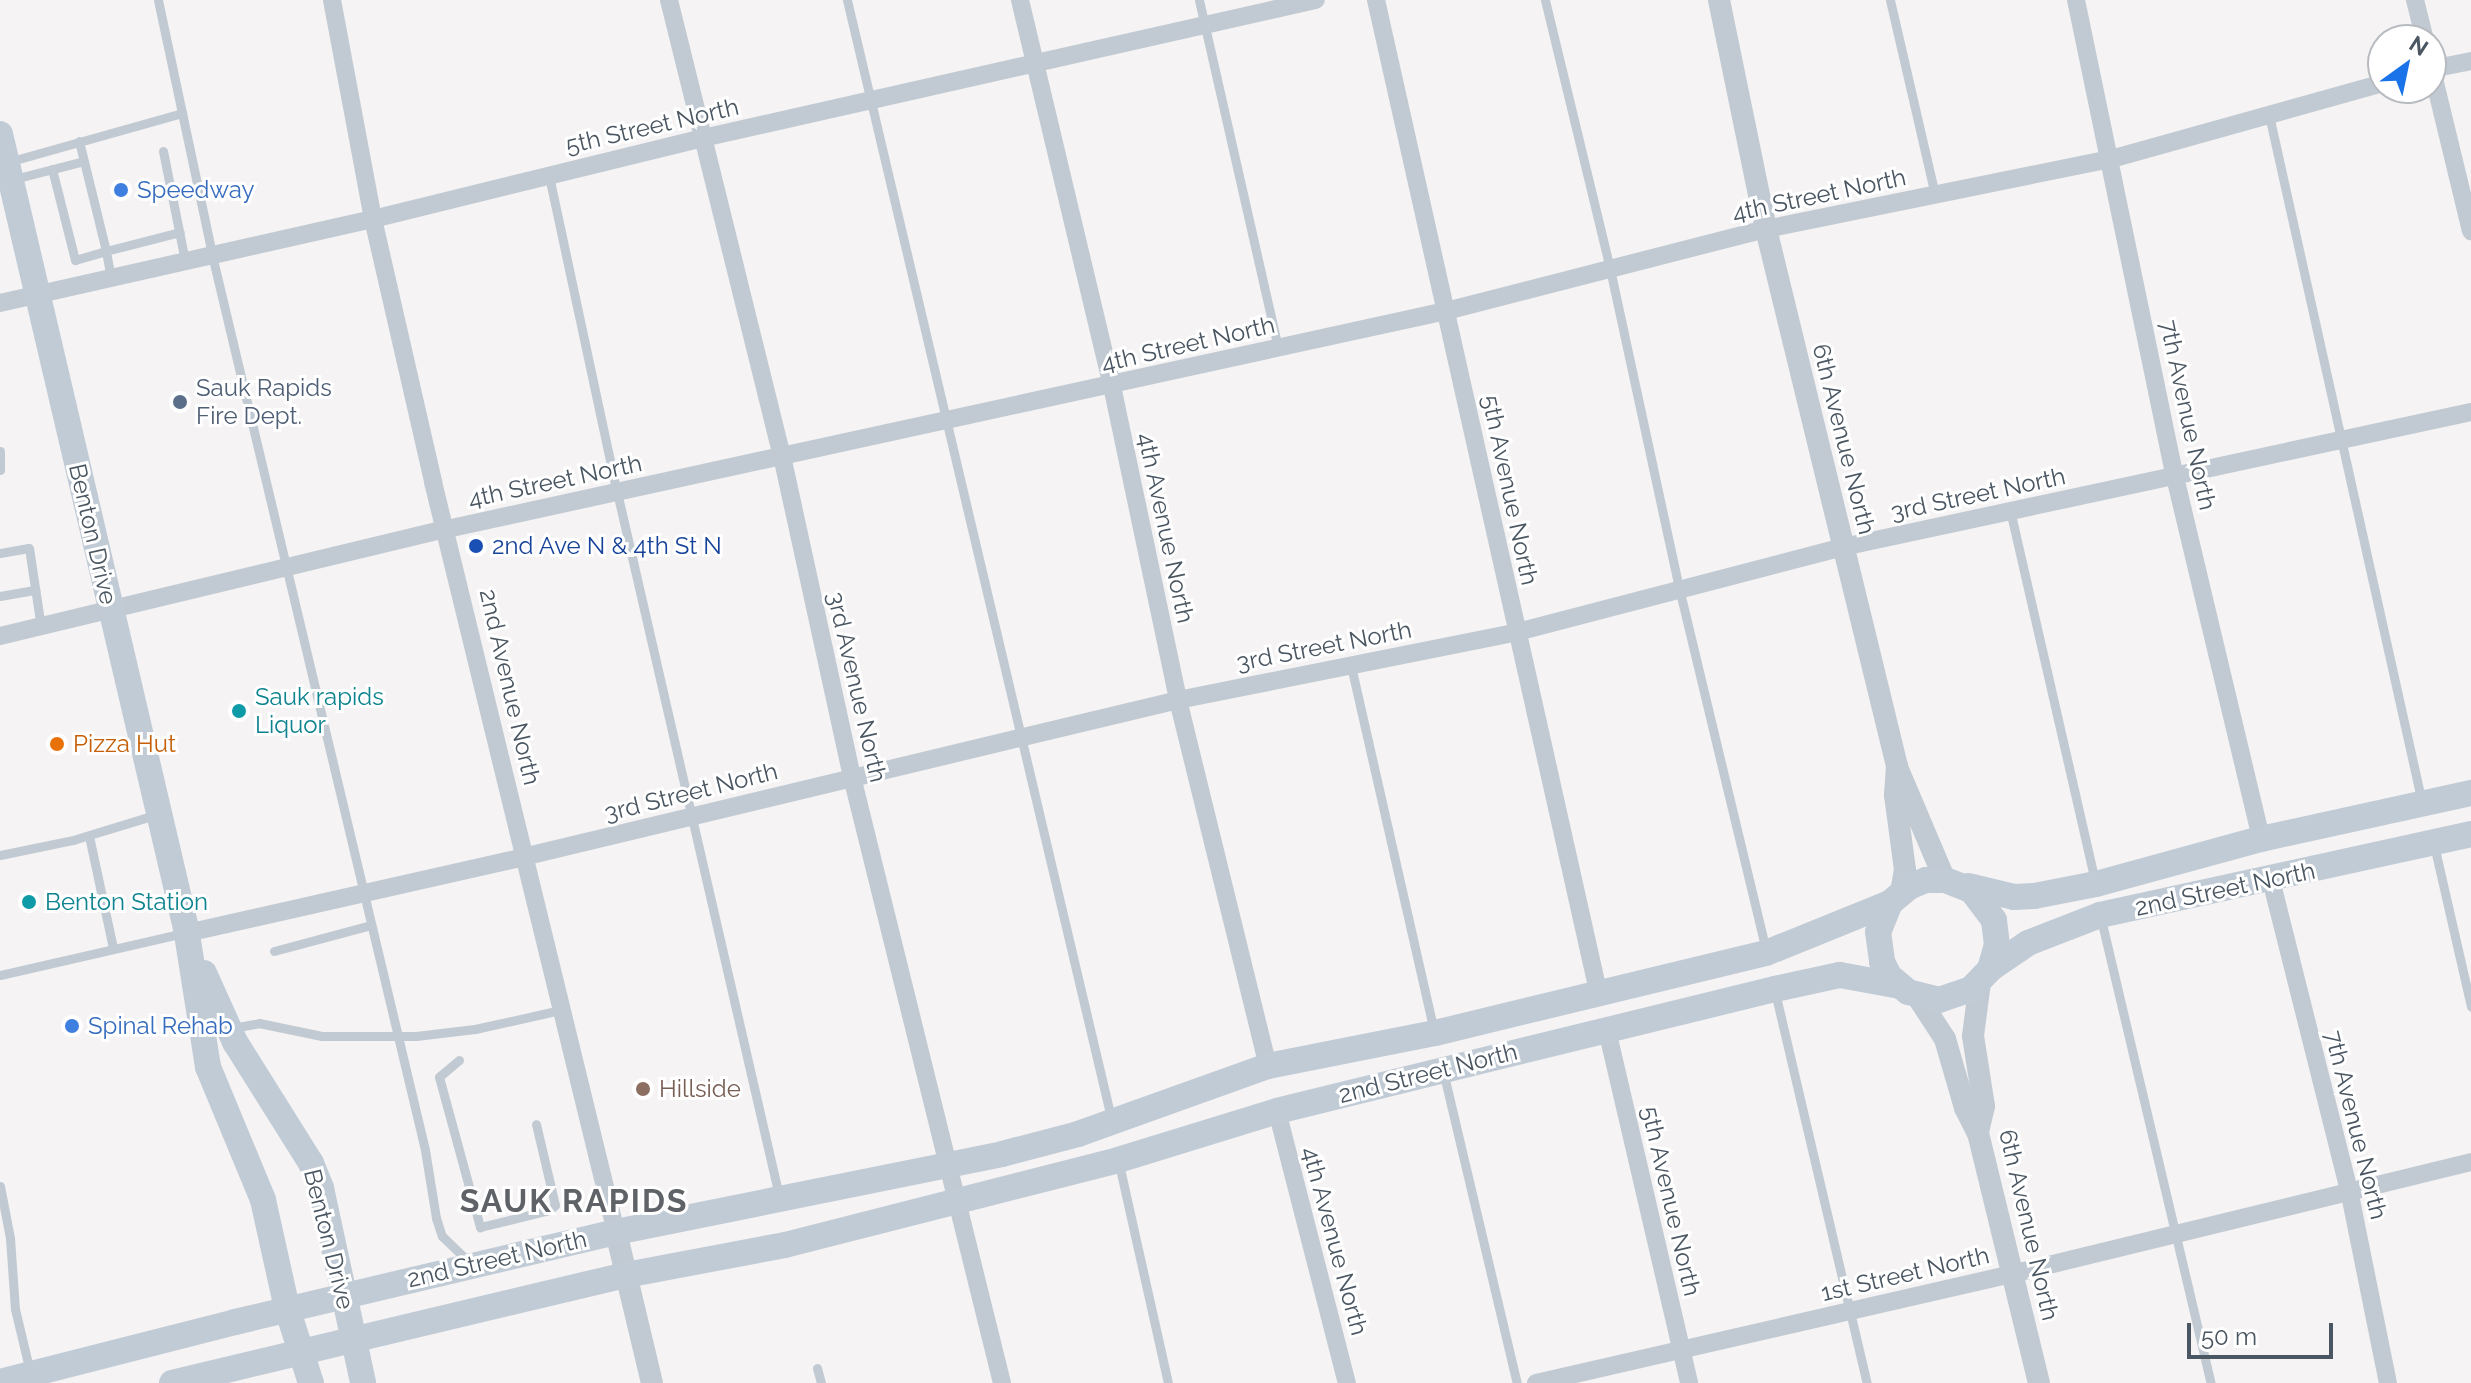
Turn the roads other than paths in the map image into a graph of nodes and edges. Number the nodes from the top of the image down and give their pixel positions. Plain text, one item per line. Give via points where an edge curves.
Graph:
1 (158, 0) edge
2 (332, 0) edge
3 (669, 0) edge
4 (847, 0) edge
5 (1020, 0) edge
6 (1199, 0) edge
7 (1316, 0) edge
8 (1376, 0) edge
9 (1545, 0) edge
10 (1719, 0) edge
11 (1890, 0) edge
12 (2076, 0) edge
13 (2415, 0) edge
14 (2421, 24) edge
15 (1204, 26) junction
16 (2471, 61) edge
17 (1035, 64) junction
18 (2447, 65) edge
19 (2367, 87) edge
20 (870, 101) junction
21 (2440, 104) edge
22 (182, 113) junction
23 (2269, 115) junction
24 (0, 134) edge
25 (703, 138) junction
26 (79, 141) junction
27 (163, 151) dead end
28 (2111, 159) junction
29 (84, 161) junction
30 (52, 169) junction
31 (5, 175) edge
32 (549, 176) junction
33 (1935, 195) junction
34 (373, 219) junction
35 (1766, 229) junction
36 (2471, 231) edge
37 (180, 232) junction
38 (106, 251) junction
39 (212, 255) junction
40 (185, 261) junction
41 (1610, 269) junction
42 (111, 278) junction
43 (36, 295) junction
44 (0, 303) edge
45 (1446, 311) junction
46 (1279, 349) junction
47 (1112, 386) junction
48 (2471, 412) edge
49 (947, 421) junction
50 (2339, 441) junction
51 (0, 451) edge
52 (782, 456) junction
53 (0, 470) edge
54 (2175, 477) junction
55 (617, 492) junction
56 (2010, 510) junction
57 (447, 529) junction
58 (1843, 547) junction
59 (0, 553) edge
60 (285, 569) junction
61 (1679, 588) junction
62 (35, 590) junction
63 (0, 596) edge
64 (111, 611) junction
65 (41, 627) junction
66 (1517, 632) junction
67 (0, 636) edge
68 (1351, 666) junction
69 (1178, 700) junction
70 (1021, 737) junction
71 (1897, 766) junction
72 (852, 777) junction
73 (2471, 793) edge
74 (2423, 805) junction
75 (159, 815) junction
76 (692, 816) junction
77 (2471, 834) edge
78 (89, 836) junction
79 (2261, 839) junction
80 (2433, 842) junction
81 (0, 855) edge
82 (523, 857) junction
83 (2271, 880) junction
84 (1952, 882) junction
85 (2096, 884) junction
86 (363, 893) junction
87 (1895, 897) junction
88 (2100, 915) junction
89 (371, 925) junction
90 (187, 933) junction
91 (113, 948) junction
92 (274, 951) dead end
93 (1766, 953) junction
94 (0, 975) edge
95 (1985, 976) junction
96 (1775, 989) junction
97 (1598, 991) junction
98 (1908, 991) junction
99 (2471, 1007) edge
100 (561, 1010) junction
101 (229, 1029) junction
102 (1607, 1030) junction
103 (1435, 1033) junction
104 (397, 1035) junction
105 (459, 1060) dead end
106 (1268, 1066) junction
107 (1442, 1068) junction
108 (1277, 1111) junction
109 (1112, 1121) junction
110 (536, 1124) dead end
111 (1978, 1133) junction
112 (1118, 1160) junction
113 (2471, 1162) edge
114 (948, 1166) junction
115 (0, 1186) edge
116 (2349, 1190) junction
117 (780, 1199) junction
118 (959, 1202) junction
119 (616, 1232) junction
120 (2176, 1233) junction
121 (473, 1265) junction
122 (2012, 1274) junction
123 (626, 1275) junction
124 (345, 1294) junction
125 (287, 1308) junction
126 (1850, 1311) junction
127 (354, 1340) junction
128 (1681, 1349) junction
129 (303, 1353) junction
130 (817, 1368) dead end
131 (0, 1382) edge
132 (32, 1383) edge
133 (172, 1383) edge
134 (311, 1383) edge
135 (363, 1383) edge
136 (652, 1383) edge
137 (821, 1383) edge
138 (1002, 1383) edge
139 (1168, 1383) edge
140 (1347, 1383) edge
141 (1517, 1383) edge
142 (1536, 1383) edge
143 (1689, 1383) edge
144 (1867, 1383) edge
145 (2039, 1383) edge
146 (2211, 1383) edge
147 (2388, 1383) edge

1 - 22 lane
2 - 34 street, 2nd Avenue North
3 - 25 street, 3rd Avenue North
4 - 20 lane
5 - 17 street, 4th Avenue North
6 - 15 lane
7 - 15 street, 5th Street North
8 - 45 street, 5th Avenue North
9 - 41 lane
10 - 35 street, 6th Avenue North
11 - 33 lane
12 - 28 street, 7th Avenue North
13 - 14 street
15 - 17 street, 5th Street North
15 - 46 lane
16 - 18 street
17 - 20 street, 5th Street North
17 - 47 street, 4th Avenue North
19 - 23 street, 4th Street North
20 - 25 street, 5th Street North
20 - 49 lane
21 - 36 street
22 - 26 lane
22 - 39 lane
23 - 28 street, 4th Street North
23 - 50 lane
24 - 31 main road, Benton Drive
25 - 32 street, 5th Street North
25 - 52 street, 3rd Avenue North
26 - 29 lane
26 - 31 lane
27 - 37 lane
28 - 33 street, 4th Street North
28 - 54 street, 7th Avenue North
29 - 30 lane
29 - 38 lane
30 - 31 lane
30 - 38 lane via 75,260
31 - 43 main road, Benton Drive
32 - 34 street, 5th Street North
32 - 55 lane
33 - 35 street, 4th Street North
34 - 39 street, 5th Street North
34 - 57 street, 2nd Avenue North
35 - 41 street, 4th Street North
35 - 58 street, 6th Avenue North
37 - 38 lane
37 - 40 lane
38 - 42 lane
39 - 40 street, 5th Street North
39 - 60 lane
40 - 42 street, 5th Street North
41 - 45 street, 4th Street North
41 - 61 lane
42 - 43 street, 5th Street North
43 - 44 street, 5th Street North
43 - 64 main road, Benton Drive
45 - 46 street, 4th Street North
45 - 66 street, 5th Avenue North
46 - 47 street, 4th Street North
47 - 49 street, 4th Street North
47 - 69 street, 4th Avenue North
48 - 50 street, 3rd Street North
49 - 52 street, 4th Street North
49 - 70 lane
50 - 54 street, 3rd Street North
50 - 74 lane
51 - 53 lane
52 - 55 street, 4th Street North
52 - 72 street, 3rd Avenue North
54 - 56 street, 3rd Street North
54 - 79 street, 7th Avenue North
55 - 57 street, 4th Street North
55 - 76 lane
56 - 58 street, 3rd Street North
56 - 85 lane
57 - 60 street, 4th Street North
57 - 82 street, 2nd Avenue North
58 - 61 street, 3rd Street North
58 - 71 street, 6th Avenue North
59 - 62 lane via 29,548
60 - 64 street, 4th Street North
60 - 86 lane
61 - 66 street, 3rd Street North
61 - 93 lane
62 - 63 lane
62 - 65 lane
64 - 65 street, 4th Street North
64 - 75 main road, Benton Drive
65 - 67 street, 4th Street North
66 - 68 street, 3rd Street North
66 - 97 street, 5th Avenue North
68 - 69 street, 3rd Street North
68 - 103 lane
69 - 70 street, 3rd Street North
69 - 106 street, 4th Avenue North
70 - 72 street, 3rd Street North
70 - 109 lane
71 - 84 street
71 - 87 street, 6th Avenue North via 1895,795 1905,870
72 - 76 street, 3rd Street North
72 - 114 street, 3rd Avenue North
73 - 74 main road
74 - 79 main road
75 - 78 lane
75 - 90 main road, Benton Drive
76 - 82 street, 3rd Street North
76 - 117 lane
77 - 80 main road, 2nd Street North
78 - 81 lane
78 - 91 lane
79 - 85 main road
80 - 83 main road, 2nd Street North
80 - 99 lane
82 - 86 street, 3rd Street North
82 - 100 street, 2nd Avenue North
83 - 88 main road, 2nd Street North
83 - 116 street, 7th Avenue North
84 - 85 main road via 2014,897
84 - 87 main road via 1926,880
84 - 95 main road via 1981,898 1994,920 1997,945
86 - 89 lane
86 - 90 street, 3rd Street North
87 - 93 main road, 2nd Street North
87 - 98 main road via 1882,917 1878,947 1889,976
88 - 95 main road, 2nd Street North via 2028,943
88 - 120 lane
89 - 92 lane
89 - 104 lane
90 - 91 lane
90 - 101 main road, Benton Drive
90 - 125 main road, Benton Drive via 208,1067 263,1200
91 - 94 lane
93 - 97 main road, 2nd Street North
95 - 98 main road via 1951,998
95 - 111 street, 6th Avenue North via 1973,1036 1984,1106
96 - 98 main road, 2nd Street North via 1840,975
96 - 102 main road, 2nd Street North
96 - 126 lane
97 - 103 main road, 2nd Street North
98 - 111 street via 1945,1039
100 - 104 lane via 439,1035
100 - 119 street, 2nd Avenue North
101 - 104 lane via 259,1023 322,1036
101 - 124 main road, Benton Drive via 311,1163
102 - 107 main road, 2nd Street North
102 - 128 street, 5th Avenue North
103 - 106 main road, 2nd Street North
104 - 121 lane via 442,1236
105 - 110 lane via 439,1077 480,1227 555,1205
106 - 109 main road, 2nd Street North
107 - 108 main road, 2nd Street North
107 - 141 lane
108 - 112 main road, 2nd Street North
108 - 140 street, 4th Avenue North
109 - 114 main road, 2nd Street North
111 - 122 street, 6th Avenue North
112 - 118 main road, 2nd Street North
112 - 139 lane
113 - 116 street, 1st Street North
114 - 117 main road, 2nd Street North
114 - 118 street, 3rd Avenue North
115 - 132 lane via 15,1309
116 - 120 street, 1st Street North
116 - 147 street, 7th Avenue North
117 - 119 main road, 2nd Street North
118 - 123 main road, 2nd Street North via 785,1245
118 - 138 street, 3rd Avenue North
119 - 121 main road, 2nd Street North
119 - 123 street, 2nd Avenue North
120 - 122 street, 1st Street North
120 - 146 lane
121 - 124 main road, 2nd Street North
122 - 126 street, 1st Street North
122 - 145 street, 6th Avenue North
123 - 127 main road, 2nd Street North
123 - 136 street, 2nd Avenue North
124 - 125 main road, 2nd Street North
124 - 127 main road, Benton Drive
125 - 129 main road, Benton Drive
125 - 131 main road, 2nd Street North, bridge
126 - 128 street, 1st Street North
126 - 144 lane
127 - 129 main road, 2nd Street North
127 - 135 main road, Benton Drive
128 - 142 street, 1st Street North
128 - 143 street, 5th Avenue North
129 - 133 main road, 2nd Street North
129 - 134 main road, Benton Drive
130 - 137 lane

